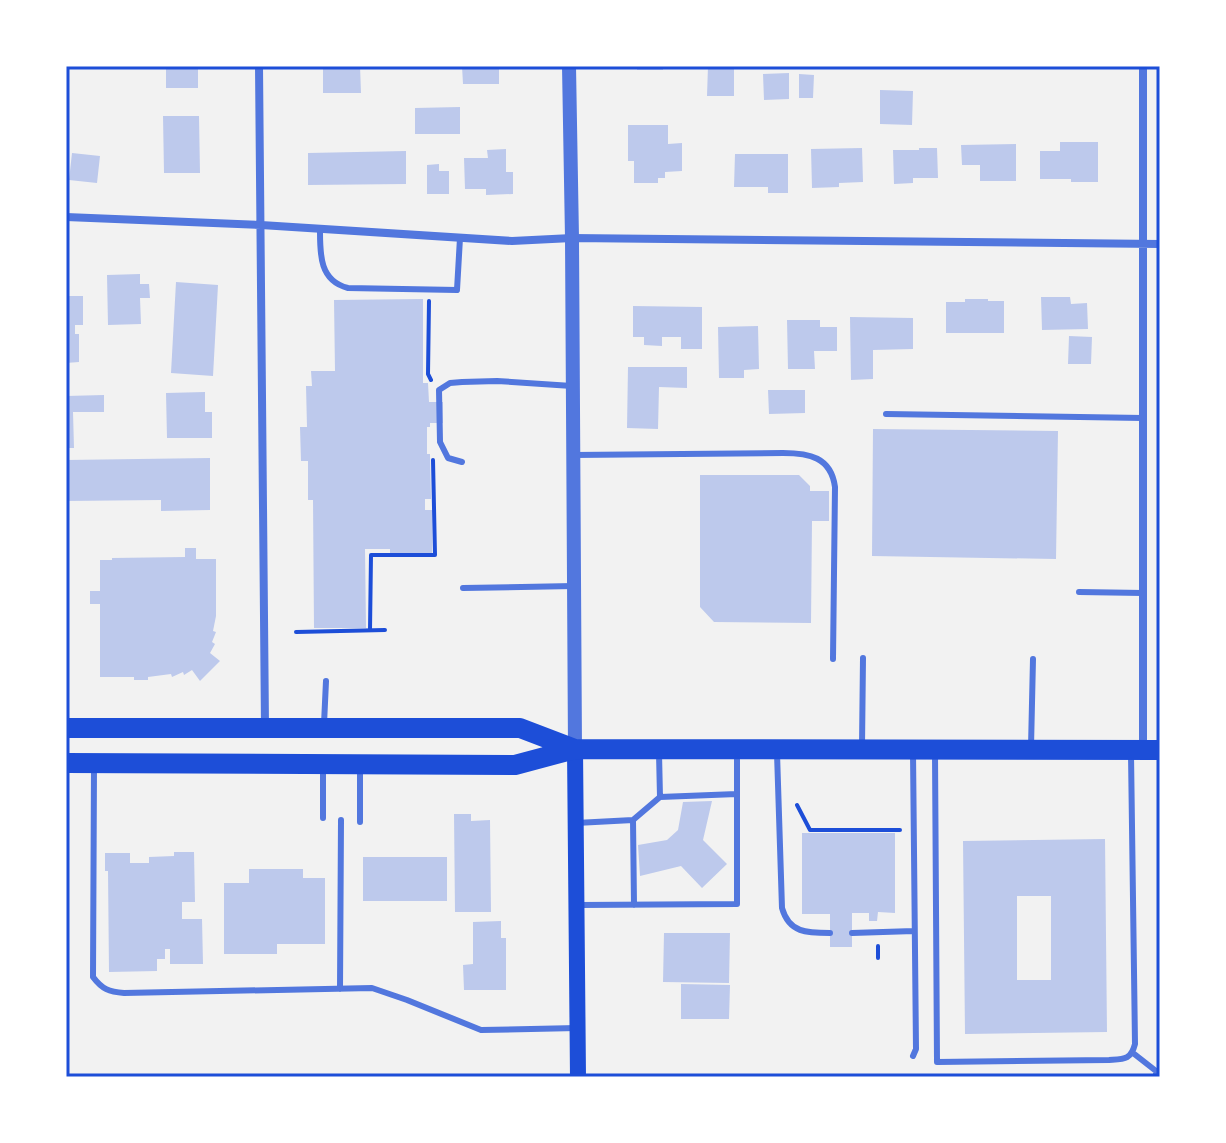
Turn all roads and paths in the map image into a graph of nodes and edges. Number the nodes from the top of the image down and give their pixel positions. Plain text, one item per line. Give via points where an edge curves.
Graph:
1 (259, 66) edge
2 (569, 66) edge
3 (1143, 66) edge
4 (66, 217) edge
5 (261, 225) junction
6 (320, 229) junction
7 (460, 238) junction
8 (572, 238) junction
9 (1143, 244) junction
10 (1160, 244) edge
11 (429, 290) junction
12 (432, 382) dead end
13 (572, 386) junction
14 (886, 414) dead end
15 (1143, 418) junction
16 (573, 455) junction
17 (433, 459) dead end
18 (462, 462) dead end
19 (574, 586) junction
20 (463, 588) dead end
21 (1079, 592) dead end
22 (1143, 593) junction
23 (370, 630) junction
24 (385, 630) dead end
25 (296, 632) dead end
26 (863, 658) dead end
27 (833, 659) dead end
28 (1033, 659) dead end
29 (326, 681) dead end
30 (265, 727) junction
31 (66, 728) edge
32 (323, 728) junction
33 (575, 749) junction
34 (659, 749) junction
35 (737, 749) junction
36 (777, 749) junction
37 (862, 749) junction
38 (913, 749) junction
39 (935, 749) junction
40 (1031, 750) junction
41 (1145, 750) edge
42 (66, 763) edge
43 (94, 763) junction
44 (323, 764) junction
45 (360, 764) junction
46 (737, 794) junction
47 (660, 797) junction
48 (797, 805) dead end
49 (323, 818) dead end
50 (341, 820) dead end
51 (633, 820) junction
52 (360, 822) dead end
53 (576, 823) junction
54 (914, 830) junction
55 (576, 905) junction
56 (634, 905) junction
57 (914, 931) junction
58 (830, 933) dead end
59 (852, 933) dead end
60 (340, 989) junction
61 (577, 1028) junction
62 (1133, 1053) junction
63 (913, 1056) dead end
64 (578, 1077) edge
65 (1156, 1077) edge

1 - 5 street
2 - 8 street
3 - 9 street
4 - 5 street
5 - 6 street
5 - 30 street
6 - 7 street
6 - 11 lane via 320,259 339,286
7 - 8 street
7 - 11 lane via 457,290
8 - 9 street
8 - 13 street
9 - 10 street
9 - 15 street
11 - 12 path
13 - 16 street
13 - 18 lane via 462,382 439,390 440,442 448,458
14 - 15 lane
15 - 22 street
16 - 19 street
16 - 27 lane via 801,453 817,458 830,469 835,487
17 - 23 path via 435,555 371,555
19 - 20 lane
19 - 33 street
21 - 22 lane
22 - 41 street
23 - 24 path
23 - 25 path
26 - 37 lane
28 - 40 lane
29 - 32 lane
30 - 31 main road
30 - 32 main road
32 - 33 main road via 520,728
33 - 34 main road
33 - 45 main road via 515,765
33 - 53 main road
34 - 35 main road
34 - 47 lane
35 - 36 main road
35 - 46 lane
36 - 37 main road
36 - 58 lane via 785,919 794,928
37 - 38 main road
38 - 39 main road
38 - 54 lane
39 - 40 main road
39 - 62 lane via 937,1062 1109,1060
40 - 41 main road
41 - 62 lane
42 - 43 main road
43 - 44 main road
43 - 60 lane via 93,977 99,985 124,993
44 - 45 main road
44 - 49 lane
45 - 52 lane
46 - 47 lane
46 - 56 lane via 737,904
47 - 51 lane
48 - 54 path via 810,830
50 - 60 lane
51 - 53 lane
51 - 56 lane
53 - 55 main road
54 - 57 lane
55 - 56 lane
55 - 61 main road
57 - 59 lane
57 - 63 lane
60 - 61 lane via 372,988 481,1030
61 - 64 main road
62 - 65 lane via 1156,1071

